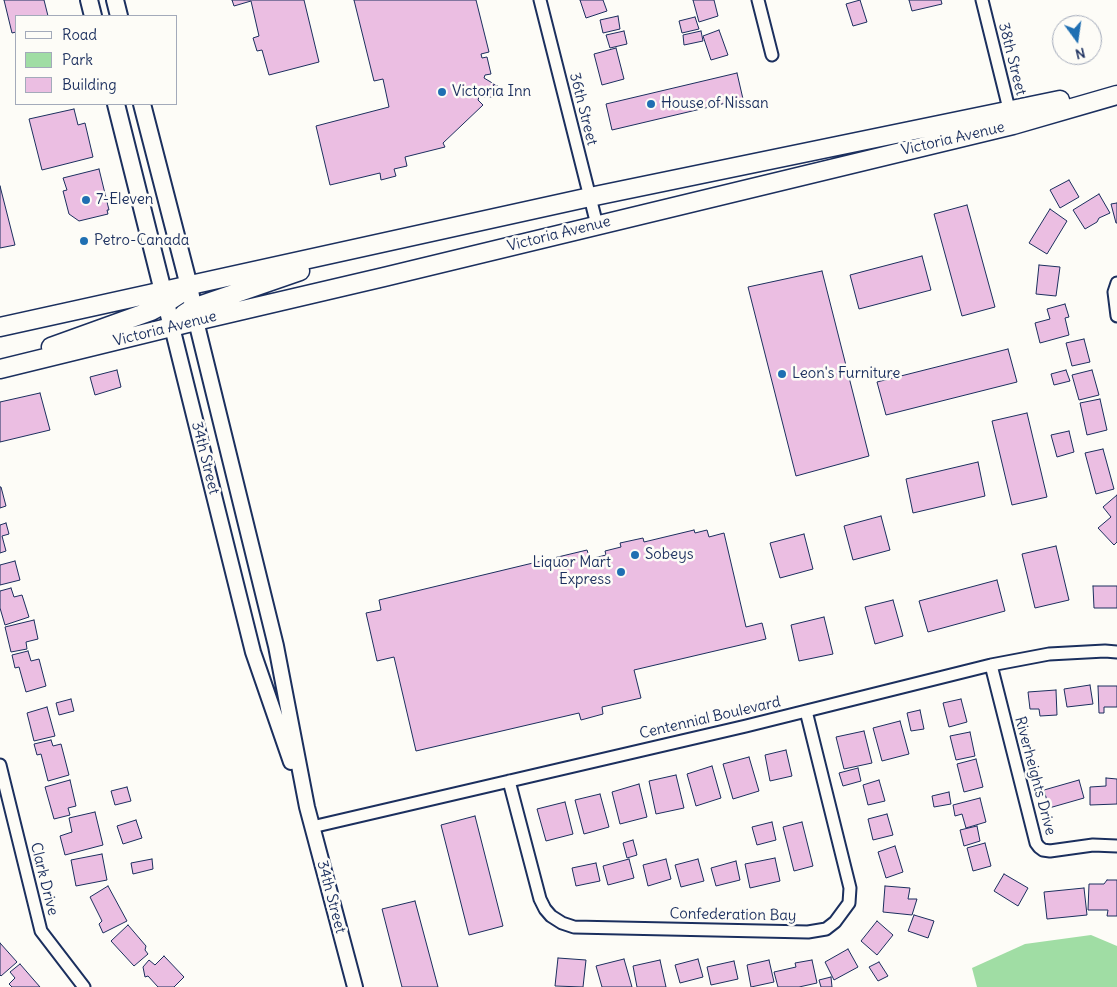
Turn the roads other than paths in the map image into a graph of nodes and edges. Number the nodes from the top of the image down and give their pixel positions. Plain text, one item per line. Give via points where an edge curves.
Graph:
1 (89, 0) edge
2 (114, 0) edge
3 (540, 0) edge
4 (758, 0) edge
5 (982, 0) edge
6 (93, 15) edge
7 (119, 15) edge
8 (772, 55) dead end
9 (1117, 89) edge
10 (1117, 95) edge
11 (116, 105) edge
12 (142, 105) edge
13 (1011, 118) junction
14 (590, 197) junction
15 (597, 225) junction
16 (381, 244) junction
17 (1117, 283) edge
18 (189, 286) junction
19 (165, 298) junction
20 (195, 314) junction
21 (1117, 316) edge
22 (172, 327) junction
23 (0, 328) edge
24 (0, 365) edge
25 (0, 369) edge
26 (268, 616) junction
27 (245, 622) junction
28 (1117, 652) edge
29 (990, 665) junction
30 (806, 711) junction
31 (0, 765) edge
32 (509, 782) junction
33 (308, 807) junction
34 (312, 827) junction
35 (1117, 846) edge
36 (84, 987) edge
37 (355, 987) edge

1 - 6 main road
2 - 7 main road
3 - 14 street, 36th Street
4 - 8 street
5 - 13 street, 38th Street
9 - 13 main road, Victoria Avenue
10 - 13 main road, Victoria Avenue
11 - 19 main road, 34th Street
12 - 18 main road, 34th Street
13 - 14 main road, Victoria Avenue
13 - 15 main road, Victoria Avenue
14 - 15 street, 36th Street
14 - 16 main road, Victoria Avenue
15 - 20 main road, Victoria Avenue via 393,275
16 - 18 main road, Victoria Avenue
16 - 20 main road
17 - 21 street via 1114,292
18 - 19 main road, Victoria Avenue
18 - 20 main road, 34th Street
19 - 22 main road, 34th Street
19 - 23 main road, Victoria Avenue
19 - 24 main road via 151,311
20 - 22 main road, Victoria Avenue
20 - 26 street, 34th Street
22 - 25 main road, Victoria Avenue
22 - 27 street, 34th Street
26 - 27 street
26 - 33 street, 34th Street
27 - 33 street, 34th Street
28 - 29 street, Centennial Boulevard via 1049,654
29 - 30 street, Centennial Boulevard
29 - 35 street, Riverheights Drive via 1036,843 1050,851 1093,845
30 - 32 street, Centennial Boulevard
30 - 32 street, Confederation Bay via 850,888 849,903 826,929 808,932 574,927 562,923 551,916 540,899
31 - 36 street, Clark Drive via 41,931
32 - 34 street, Centennial Boulevard
33 - 34 street, 34th Street
34 - 37 street, 34th Street

